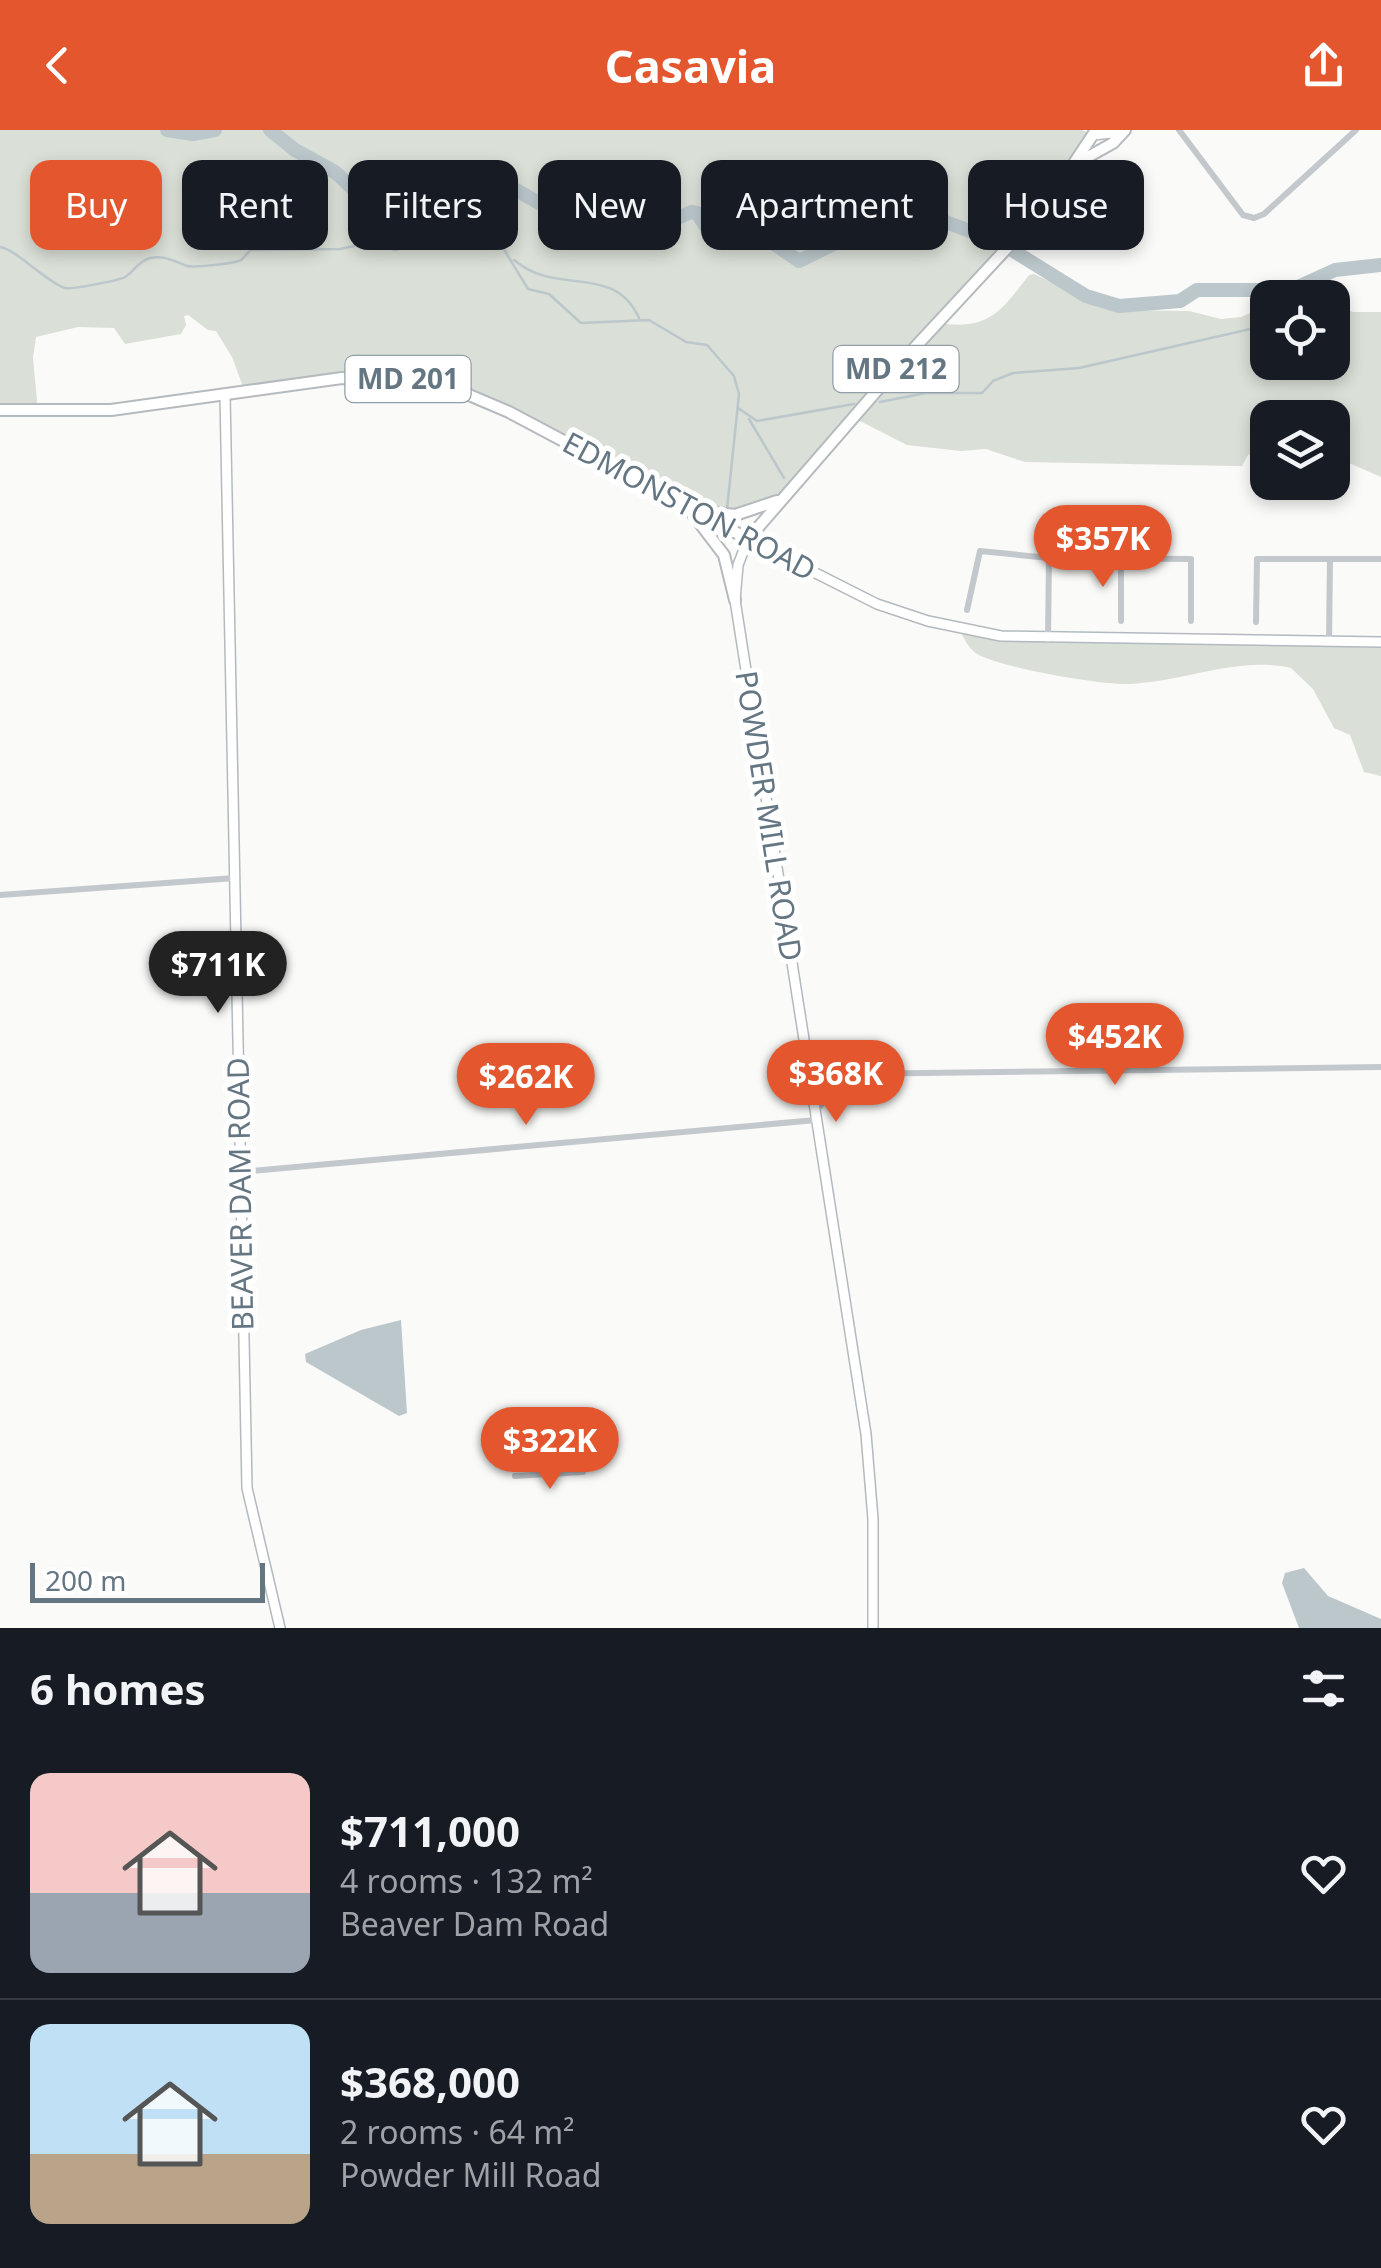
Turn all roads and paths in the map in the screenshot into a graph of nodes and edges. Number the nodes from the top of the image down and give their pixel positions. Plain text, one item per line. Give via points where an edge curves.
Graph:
1 (1124, 130) edge
2 (1179, 130) edge
3 (1356, 130) edge
4 (1090, 132) edge
5 (1077, 160) edge
6 (1082, 160) edge
7 (1007, 250) edge
8 (225, 395) junction
9 (0, 410) edge
10 (782, 498) junction
11 (688, 508) junction
12 (748, 539) junction
13 (1049, 558) junction
14 (1121, 558) junction
15 (1330, 559) junction
16 (1381, 559) edge
17 (736, 600) junction
18 (967, 610) dead end
19 (1121, 621) dead end
20 (1191, 621) dead end
21 (1256, 622) dead end
22 (1048, 640) junction
23 (1330, 642) junction
24 (1381, 642) edge
25 (235, 878) junction
26 (0, 895) edge
27 (808, 1068) junction
28 (1381, 1068) edge
29 (847, 1074) junction
30 (815, 1116) junction
31 (240, 1172) junction
32 (583, 1472) dead end
33 (514, 1476) dead end
34 (280, 1628) edge
35 (873, 1628) edge

1 - 4 main road
1 - 6 main road
2 - 3 street via 1243,216 1254,218
4 - 5 main road, POWDER MILL ROAD / MD 212
7 - 10 main road, POWDER MILL ROAD / MD 212
8 - 9 main road, EDMONSTON ROAD / MD 201 via 111,410
8 - 11 main road, EDMONSTON ROAD / MD 201 via 342,378 434,384 509,412
8 - 25 main road, BEAVER DAM ROAD
10 - 11 main road via 735,516
10 - 12 main road, POWDER MILL ROAD / MD 212
11 - 12 main road, EDMONSTON ROAD / MD 201
11 - 17 main road via 724,555
12 - 17 main road, POWDER MILL ROAD
12 - 22 main road, EDMONSTON ROAD via 906,615 962,630
13 - 14 street
13 - 18 street via 980,551
13 - 22 street
14 - 19 street
14 - 20 street via 1191,558
15 - 16 street
15 - 21 street via 1257,559
15 - 23 street
17 - 27 main road, POWDER MILL ROAD
22 - 23 main road, EDMONSTON ROAD
23 - 24 main road, EDMONSTON ROAD
25 - 26 street
25 - 31 main road, BEAVER DAM ROAD
27 - 29 street
27 - 30 main road, POWDER MILL ROAD
28 - 29 street
29 - 30 street
30 - 31 street
30 - 35 main road, POWDER MILL ROAD via 869,1462
31 - 34 main road, BEAVER DAM ROAD via 246,1488
32 - 33 street

